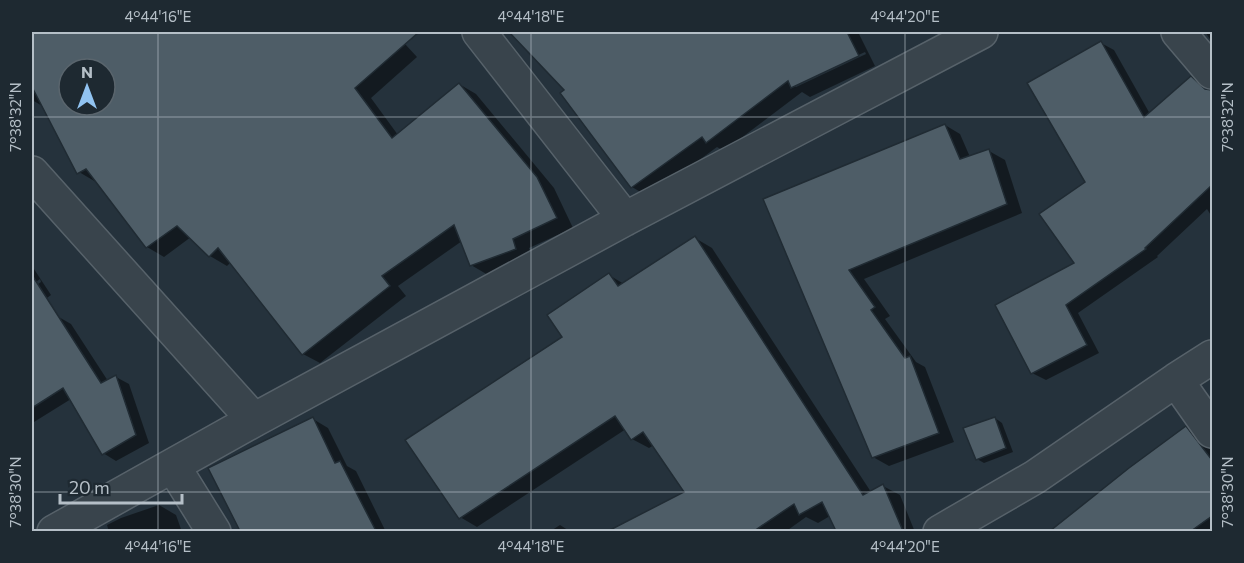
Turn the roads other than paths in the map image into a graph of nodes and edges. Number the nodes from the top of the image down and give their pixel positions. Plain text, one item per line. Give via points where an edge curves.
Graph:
1 (479, 32) edge
2 (981, 32) edge
3 (1178, 32) edge
4 (1212, 72) edge
5 (32, 173) edge
6 (625, 219) junction
7 (1212, 357) edge
8 (1176, 380) junction
9 (254, 420) junction
10 (1212, 431) edge
11 (173, 466) junction
12 (54, 531) edge
13 (214, 531) edge
14 (940, 531) edge

1 - 6 street
2 - 6 street
3 - 4 street
5 - 9 street
6 - 9 street
7 - 8 street
8 - 10 street
8 - 14 street via 1035,477
9 - 11 street
11 - 12 street
11 - 13 street

